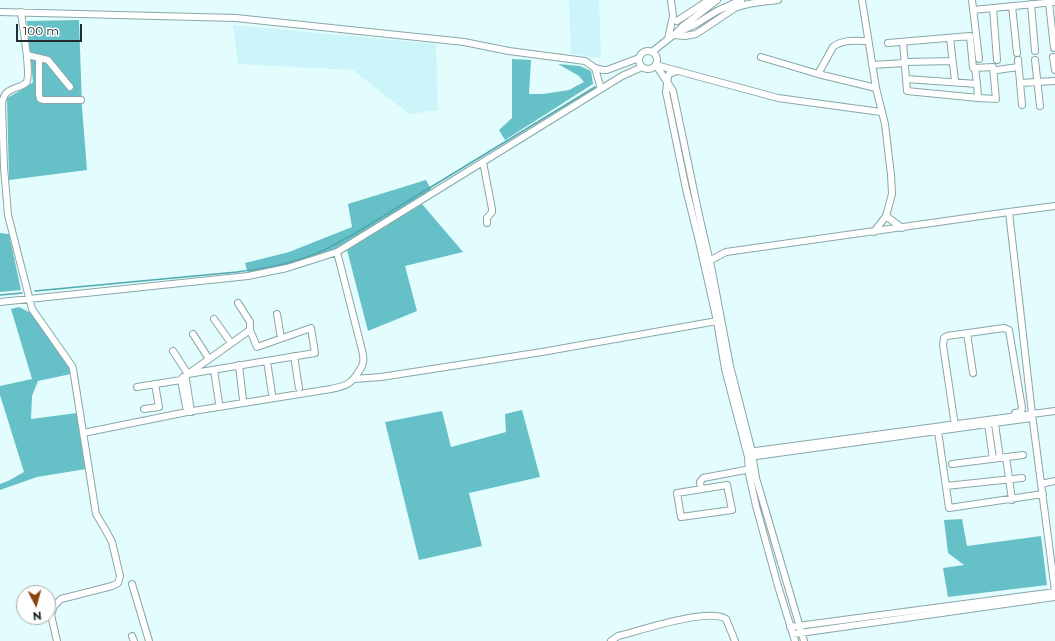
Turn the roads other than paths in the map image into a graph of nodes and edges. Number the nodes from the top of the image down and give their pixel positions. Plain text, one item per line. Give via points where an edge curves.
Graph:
1 (671, 0) edge
2 (709, 0) edge
3 (718, 0) edge
4 (741, 0) edge
5 (778, 0) edge
6 (862, 0) edge
7 (972, 0) edge
8 (1030, 3) edge
9 (1052, 3) edge
10 (1012, 6) junction
11 (993, 8) junction
12 (973, 10) junction
13 (0, 12) edge
14 (21, 12) junction
15 (675, 19) junction
16 (682, 27) junction
17 (673, 36) junction
18 (950, 38) junction
19 (868, 41) junction
20 (903, 42) junction
21 (888, 43) dead end
22 (1054, 48) dead end
23 (653, 51) junction
24 (1035, 51) dead end
25 (1017, 53) dead end
26 (27, 55) junction
27 (761, 57) dead end
28 (1053, 57) dead end
29 (39, 58) junction
30 (639, 58) junction
31 (979, 59) dead end
32 (952, 60) junction
33 (997, 60) dead end
34 (1018, 60) dead end
35 (1035, 60) dead end
36 (905, 64) junction
37 (656, 65) junction
38 (642, 67) junction
39 (873, 67) junction
40 (1018, 67) junction
41 (595, 68) junction
42 (975, 68) junction
43 (997, 70) dead end
44 (1055, 70) edge
45 (677, 71) junction
46 (818, 74) junction
47 (906, 79) junction
48 (955, 81) junction
49 (1055, 81) edge
50 (1037, 82) junction
51 (1020, 83) junction
52 (600, 84) junction
53 (667, 84) junction
54 (976, 84) junction
55 (70, 87) dead end
56 (876, 88) junction
57 (978, 98) junction
58 (81, 100) dead end
59 (1022, 105) dead end
60 (1040, 106) dead end
61 (881, 112) junction
62 (483, 162) junction
63 (1055, 206) edge
64 (1009, 212) junction
65 (886, 216) junction
66 (487, 223) dead end
67 (902, 228) junction
68 (874, 232) junction
69 (338, 252) junction
70 (710, 260) junction
71 (704, 264) junction
72 (30, 300) junction
73 (0, 302) edge
74 (238, 303) dead end
75 (277, 314) dead end
76 (214, 319) dead end
77 (717, 321) junction
78 (250, 330) junction
79 (967, 333) junction
80 (193, 334) dead end
81 (280, 338) junction
82 (231, 343) junction
83 (173, 351) dead end
84 (294, 356) junction
85 (209, 359) junction
86 (267, 361) junction
87 (239, 366) junction
88 (214, 370) junction
89 (973, 373) dead end
90 (185, 377) junction
91 (354, 379) junction
92 (155, 384) junction
93 (137, 387) dead end
94 (299, 388) dead end
95 (1029, 391) junction
96 (1019, 392) junction
97 (272, 394) dead end
98 (243, 400) dead end
99 (219, 403) dead end
100 (144, 409) dead end
101 (1055, 411) edge
102 (189, 412) junction
103 (1055, 415) edge
104 (1032, 416) junction
105 (955, 424) junction
106 (988, 424) junction
107 (995, 424) junction
108 (938, 431) junction
109 (83, 433) junction
110 (750, 454) junction
111 (1023, 455) dead end
112 (1003, 457) junction
113 (993, 459) junction
114 (952, 464) dead end
115 (752, 469) junction
116 (1022, 478) dead end
117 (1009, 480) junction
118 (1055, 481) edge
119 (1041, 484) junction
120 (946, 486) junction
121 (701, 489) junction
122 (1042, 494) junction
123 (1012, 500) junction
124 (132, 584) dead end
125 (1055, 592) edge
126 (1055, 597) edge
127 (801, 629) junction
128 (792, 631) junction
129 (812, 631) junction
130 (58, 641) edge
131 (149, 641) edge
132 (611, 641) edge
133 (734, 641) edge
134 (795, 641) edge
135 (805, 641) edge

1 - 15 street
2 - 15 street
3 - 16 street
4 - 17 street
5 - 17 street via 742,5 696,34
6 - 19 street
7 - 12 street
8 - 9 street
8 - 10 street
8 - 24 street
9 - 22 street
10 - 11 street
10 - 25 street
11 - 12 street
11 - 33 street
12 - 31 street
13 - 14 street
14 - 26 street
14 - 41 street via 236,18 464,42 585,61
15 - 16 street
15 - 17 street
16 - 17 street
17 - 23 street
18 - 20 street
18 - 32 street
18 - 42 street via 970,36
19 - 39 street
19 - 46 street via 843,42 836,45
20 - 21 street
20 - 36 street
23 - 30 street via 644,51
23 - 37 street via 658,60
26 - 29 street
26 - 72 street via 26,83 7,92 2,103 8,215
27 - 46 street
28 - 44 street
29 - 55 street via 50,62
29 - 58 street via 40,99
30 - 38 street
30 - 41 street via 607,70
32 - 36 street
32 - 48 street
34 - 40 street
35 - 50 street
36 - 39 street
36 - 47 street
37 - 38 street via 651,69
37 - 45 street
37 - 53 street
38 - 52 street
39 - 56 street
40 - 43 street
40 - 51 street
41 - 52 street
42 - 54 street
42 - 57 street via 993,67 996,99
45 - 53 street via 669,74
45 - 61 street via 778,98
46 - 56 street
47 - 48 street
47 - 57 street via 907,91
48 - 54 street
49 - 50 street
50 - 51 street
50 - 60 street
51 - 59 street
52 - 62 street
53 - 70 street via 672,91
53 - 71 street via 666,92
54 - 57 street
56 - 61 street
61 - 65 street via 885,124 892,194
62 - 66 street via 492,209
62 - 69 street
63 - 64 street
64 - 67 street
64 - 95 street
65 - 67 street
65 - 68 street
67 - 68 street
68 - 70 street via 726,252
69 - 72 street via 287,268 248,276
69 - 91 street via 364,362
70 - 71 street
70 - 110 street
71 - 77 street
72 - 73 street
72 - 109 street via 32,309 72,366
74 - 78 street via 250,322
75 - 81 street
76 - 82 street
77 - 91 street via 542,352
77 - 110 street via 725,369
78 - 81 street via 256,347
78 - 82 street
79 - 89 street
79 - 96 street via 1004,328 1009,330
79 - 105 street via 947,336 943,340
80 - 85 street
81 - 84 street via 311,328 315,353
82 - 85 street
83 - 90 street
84 - 86 street
84 - 94 street
85 - 90 street
86 - 87 street
86 - 97 street
87 - 88 street
87 - 98 street
88 - 90 street
88 - 99 street
90 - 92 street
90 - 102 street
91 - 102 street via 331,389
92 - 93 street
92 - 100 street via 159,407
95 - 96 street
95 - 104 street
96 - 105 street via 1021,412
101 - 104 street
102 - 109 street
103 - 104 street
104 - 105 street
104 - 107 street
104 - 119 street
105 - 106 street
105 - 108 street
105 - 110 street
106 - 107 street
106 - 113 street
107 - 112 street
108 - 110 street
108 - 120 street
109 - 130 street via 96,514 112,542 120,576 118,583 112,586 61,599 54,606 52,615
110 - 115 street
111 - 112 street
112 - 113 street
112 - 117 street
113 - 114 street
115 - 121 street via 703,478 700,482
115 - 127 street
115 - 128 street via 756,506
116 - 117 street
117 - 120 street
117 - 123 street
118 - 119 street
119 - 122 street
120 - 123 street via 949,508
121 - 121 street via 676,492 681,517 732,510 728,485
122 - 123 street
122 - 125 street
124 - 131 street
125 - 127 street
126 - 129 street
127 - 128 street
127 - 129 street
127 - 135 street
128 - 134 street
129 - 135 street
132 - 133 street via 618,636 685,618 716,616 726,619

